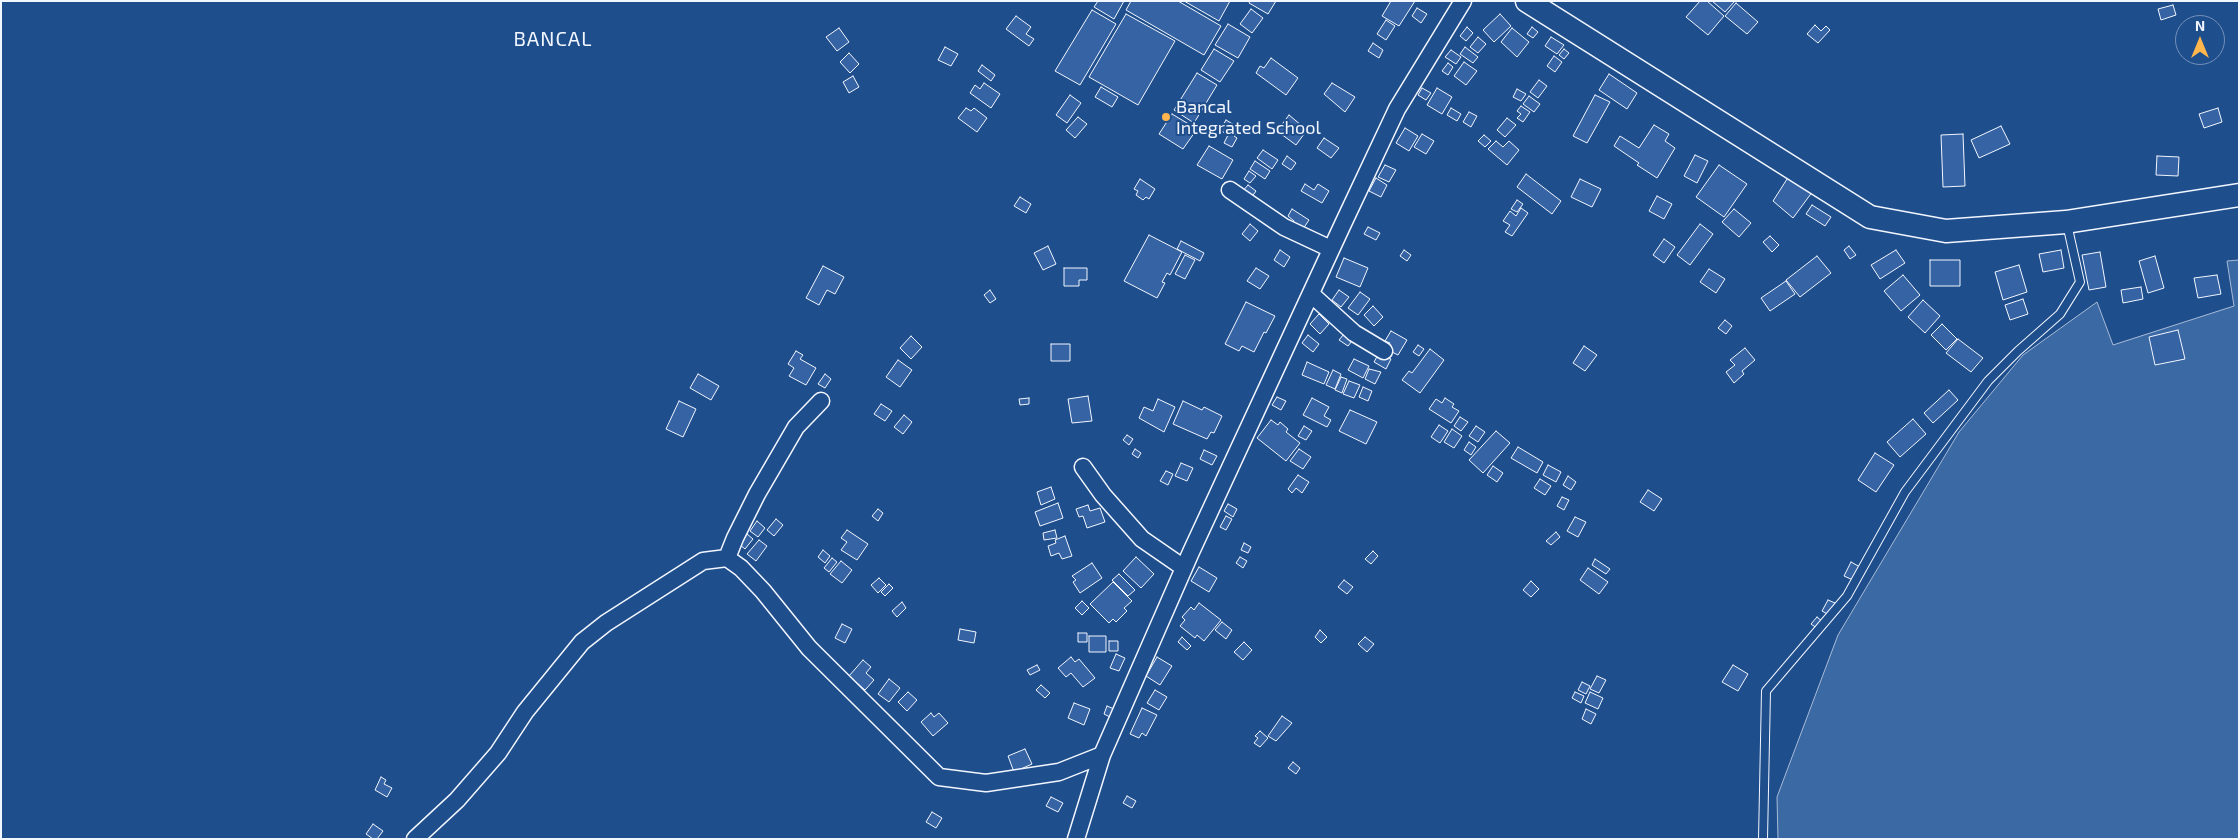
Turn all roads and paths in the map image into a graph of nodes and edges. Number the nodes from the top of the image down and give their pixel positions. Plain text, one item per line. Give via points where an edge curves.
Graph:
1 (1463, 1) edge
2 (1526, 1) edge
3 (1230, 190) dead end
4 (2239, 195) edge
5 (2066, 222) junction
6 (1332, 249) junction
7 (1312, 294) junction
8 (1384, 351) dead end
9 (821, 401) dead end
10 (1083, 467) dead end
11 (727, 558) junction
12 (1184, 568) junction
13 (1102, 756) junction
14 (415, 839) edge
15 (1076, 839) edge
16 (1763, 839) edge

1 - 6 street via 1397,109
2 - 5 main road via 1870,218 1946,231
3 - 6 street via 1284,227
4 - 5 main road
5 - 16 lane via 2080,282 2060,314 1988,382 1905,492 1847,596 1766,691
6 - 7 street
7 - 8 street via 1354,333
7 - 12 street
9 - 11 street via 796,427 757,494
10 - 12 street via 1142,539
11 - 13 street via 763,592 809,648 939,777 986,783 1058,772
11 - 14 street via 703,560 582,642 498,753 457,800
12 - 13 street
13 - 15 street

